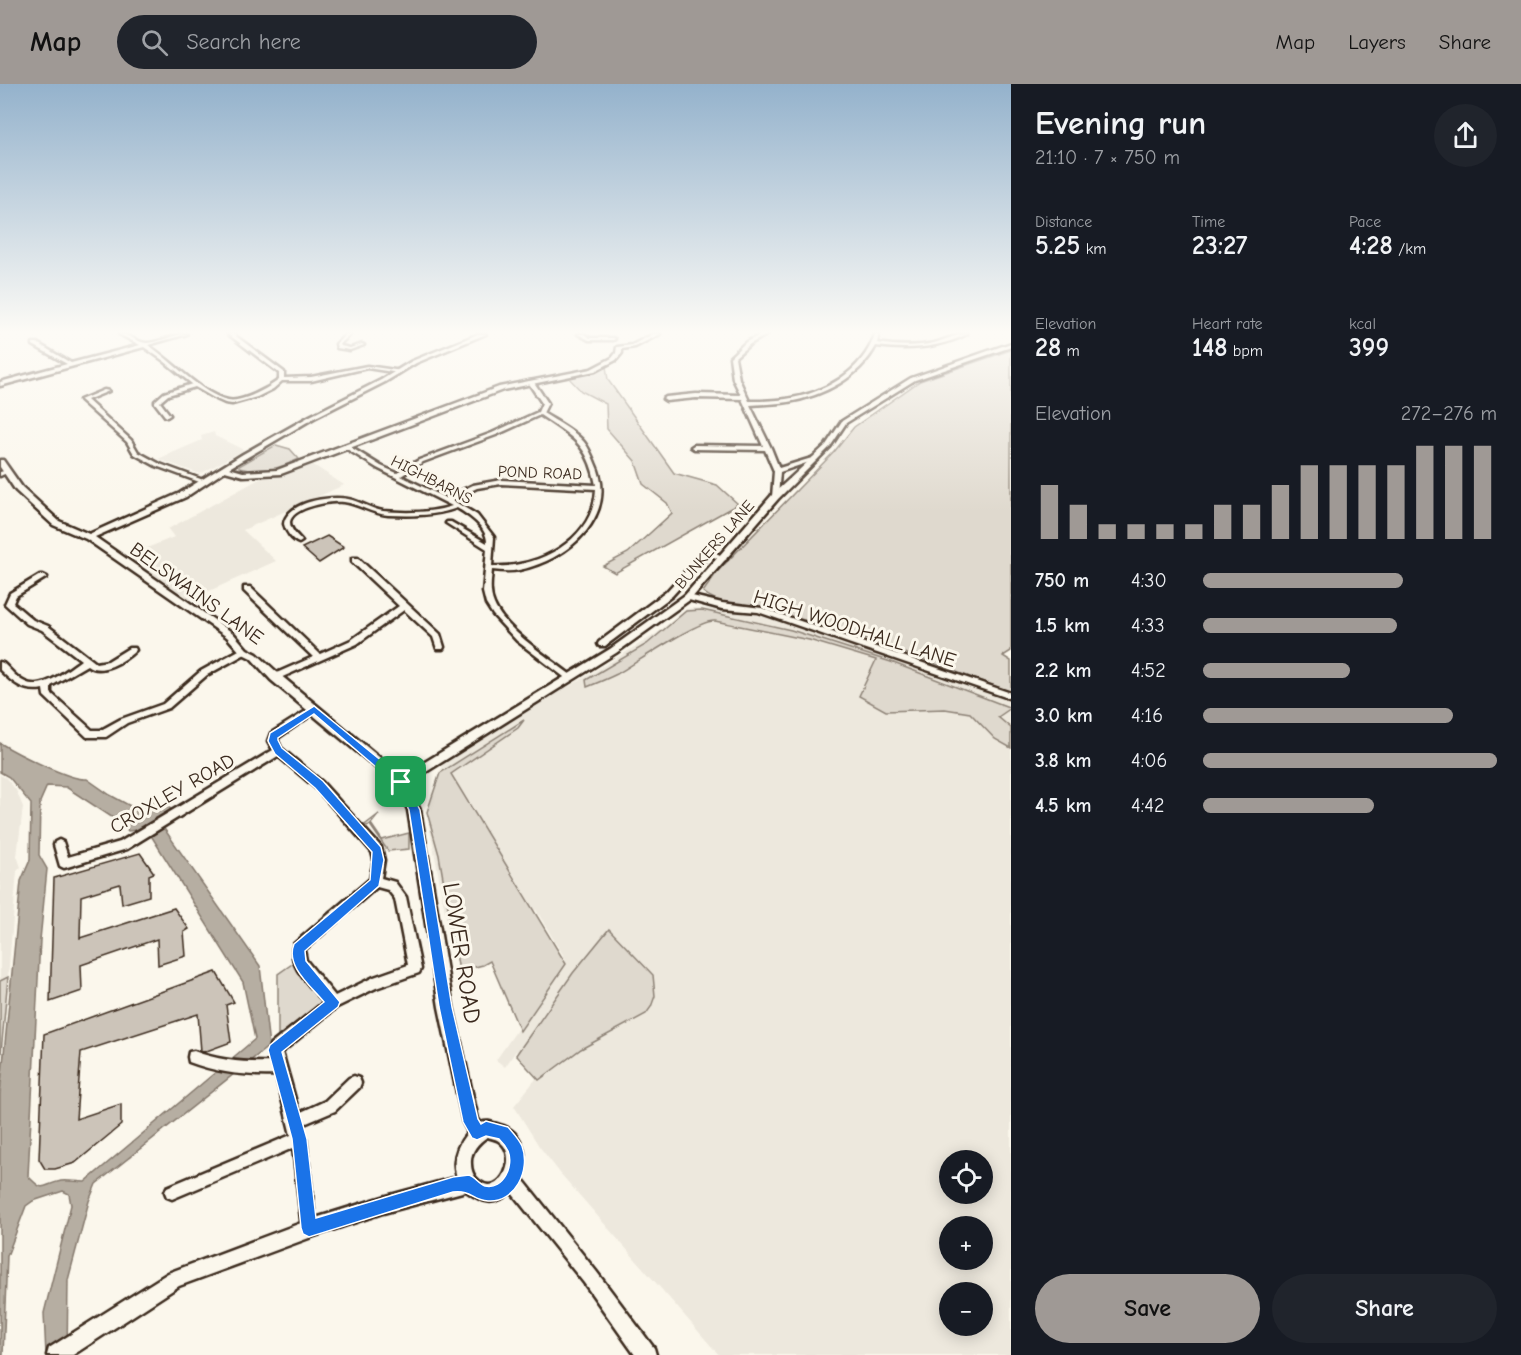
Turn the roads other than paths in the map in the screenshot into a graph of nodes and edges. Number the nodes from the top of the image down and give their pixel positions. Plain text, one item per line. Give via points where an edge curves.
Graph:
1 (100, 393) edge
2 (168, 393) edge
3 (212, 393) edge
4 (259, 393) edge
5 (357, 393) edge
6 (487, 393) edge
7 (539, 393) edge
8 (743, 393) edge
9 (812, 393) edge
10 (890, 393) edge
11 (745, 397) junction
12 (666, 399) dead end
13 (748, 403) junction
14 (540, 413) junction
15 (167, 415) dead end
16 (345, 446) junction
17 (694, 447) dead end
18 (768, 448) junction
19 (815, 459) junction
20 (0, 462) edge
21 (224, 469) junction
22 (777, 471) junction
23 (3, 473) edge
24 (398, 475) junction
25 (204, 482) junction
26 (600, 487) junction
27 (775, 497) junction
28 (447, 500) junction
29 (458, 506) junction
30 (449, 524) dead end
31 (89, 537) junction
32 (299, 541) dead end
33 (491, 548) junction
34 (723, 559) junction
35 (355, 560) dead end
36 (490, 568) junction
37 (44, 577) dead end
38 (247, 589) dead end
39 (688, 597) junction
40 (404, 606) junction
41 (602, 644) dead end
42 (441, 647) dead end
43 (132, 650) dead end
44 (244, 651) junction
45 (319, 657) junction
46 (88, 660) junction
47 (0, 665) edge
48 (275, 677) junction
49 (568, 677) junction
50 (47, 685) junction
51 (1011, 696) edge
52 (314, 709) junction
53 (278, 751) junction
54 (401, 782) junction
55 (59, 844) dead end
56 (375, 882) junction
57 (333, 1002) junction
58 (194, 1057) dead end
59 (281, 1068) junction
60 (354, 1083) dead end
61 (294, 1122) junction
62 (477, 1132) junction
63 (299, 1139) junction
64 (512, 1180) junction
65 (469, 1182) junction
66 (172, 1192) dead end
67 (309, 1228) junction
68 (56, 1355) edge
69 (647, 1355) edge

1 - 25 street via 83,400 129,441 136,453
2 - 15 street via 158,402
3 - 4 street via 228,402
5 - 21 street
6 - 16 street
7 - 14 street via 545,403
8 - 11 street
9 - 13 street via 790,401
10 - 19 street, BUNKERS LANE via 844,422
11 - 12 street
11 - 13 street
13 - 18 street
14 - 24 street via 421,461
14 - 26 street via 582,443
16 - 21 street via 278,472 243,474
16 - 24 street, HIGHBARNS
17 - 18 street
18 - 22 street
19 - 22 street
19 - 27 street, BUNKERS LANE
20 - 23 street, BELSWAINS LANE
21 - 25 street
22 - 27 street
23 - 31 street, BELSWAINS LANE via 56,523
24 - 28 street, HIGHBARNS
25 - 31 street
26 - 28 street, POND ROAD via 501,482 475,486
26 - 36 street via 593,516 583,532 563,550 524,567
27 - 34 street, BUNKERS LANE
28 - 29 street, HIGHBARNS
29 - 32 street via 431,513 388,513 372,512 347,500 323,500 290,515 289,530
29 - 33 street, HIGHBARNS via 475,516 491,537
30 - 33 street, HIGHBARNS
31 - 44 street, BELSWAINS LANE via 230,635
33 - 36 street, HIGHBARNS
34 - 39 street, BUNKERS LANE
34 - 41 street via 708,552 669,594
35 - 40 street
36 - 49 street, HIGHBARNS via 490,606 515,634
37 - 46 street via 13,596 9,604
38 - 45 street
39 - 49 street, BUNKERS LANE via 613,651
39 - 51 street, HIGH WOODHALL LANE via 759,610
40 - 42 street via 437,636
40 - 45 street via 354,642
43 - 46 street via 110,664 94,666
44 - 48 street, BELSWAINS LANE
44 - 50 street via 204,673 166,706 124,721 103,734 90,734 47,694
45 - 48 street
46 - 50 street
47 - 50 street via 23,685
48 - 52 street, BELSWAINS LANE
49 - 54 street, BUNKERS LANE
52 - 53 street via 274,736
52 - 54 street, BELSWAINS LANE
53 - 55 street, CROXLEY ROAD via 123,846 64,862
53 - 56 street via 319,784 377,850
54 - 62 street, LOWER ROAD via 414,810 446,1007 471,1122
56 - 57 street via 298,948 300,963
56 - 57 street via 391,886 400,897 415,969
57 - 59 street via 275,1050
58 - 59 street via 217,1066 246,1070
59 - 61 street
60 - 61 street via 330,1106
61 - 63 street
62 - 64 street via 496,1129 510,1139 517,1155
62 - 65 street via 467,1143 464,1154 464,1172
63 - 66 street
63 - 67 street
64 - 65 street via 505,1188 485,1194
64 - 69 street
65 - 67 street
67 - 68 street via 174,1279

